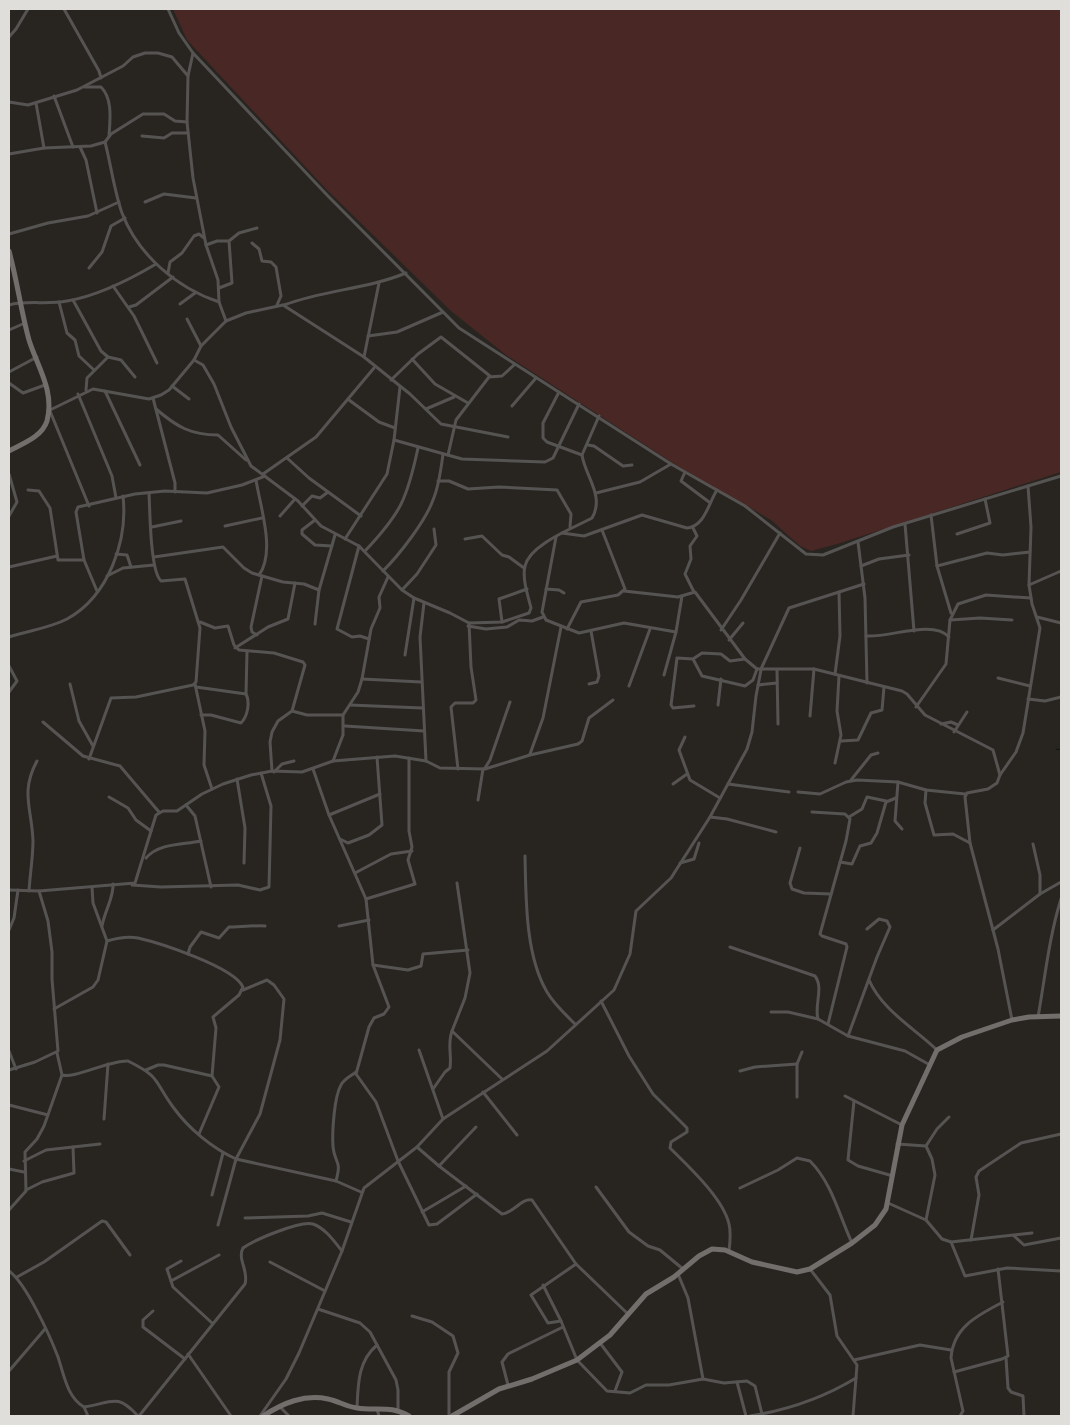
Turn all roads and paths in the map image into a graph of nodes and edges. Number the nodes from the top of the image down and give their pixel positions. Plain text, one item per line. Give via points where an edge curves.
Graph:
1 (28, 9) edge
2 (64, 9) edge
3 (168, 9) edge
4 (9, 37) edge
5 (193, 53) junction
6 (188, 76) junction
7 (100, 78) junction
8 (85, 87) junction
9 (54, 96) junction
10 (9, 102) edge
11 (36, 103) junction
12 (187, 122) junction
13 (188, 133) junction
14 (142, 136) dead end
15 (109, 137) junction
16 (105, 142) junction
17 (73, 146) junction
18 (80, 147) junction
19 (44, 148) junction
20 (9, 154) edge
21 (196, 198) junction
22 (119, 202) junction
23 (145, 202) dead end
24 (97, 213) junction
25 (124, 218) junction
26 (257, 228) dead end
27 (9, 234) edge
28 (204, 238) junction
29 (228, 242) junction
30 (252, 243) dead end
31 (206, 245) junction
32 (9, 251) edge
33 (156, 264) junction
34 (89, 268) dead end
35 (168, 273) junction
36 (406, 273) junction
37 (173, 277) junction
38 (379, 283) junction
39 (113, 286) junction
40 (219, 288) junction
41 (195, 293) junction
42 (73, 300) junction
43 (22, 302) junction
44 (59, 302) junction
45 (219, 302) junction
46 (180, 304) dead end
47 (9, 305) edge
48 (283, 305) junction
49 (277, 306) junction
50 (128, 307) junction
51 (443, 312) junction
52 (187, 319) dead end
53 (226, 321) junction
54 (26, 323) junction
55 (9, 330) edge
56 (368, 336) junction
57 (201, 346) junction
58 (37, 357) junction
59 (108, 357) junction
60 (364, 357) junction
61 (412, 359) junction
62 (194, 360) junction
63 (157, 363) dead end
64 (514, 365) junction
65 (374, 368) junction
66 (94, 370) junction
67 (9, 372) edge
68 (490, 376) junction
69 (135, 377) dead end
70 (536, 378) junction
71 (391, 380) junction
72 (9, 383) edge
73 (46, 384) junction
74 (172, 386) junction
75 (400, 387) junction
76 (86, 390) junction
77 (105, 390) junction
78 (559, 392) junction
79 (78, 394) junction
80 (454, 397) junction
81 (153, 398) junction
82 (189, 399) dead end
83 (349, 400) junction
84 (468, 403) junction
85 (579, 404) junction
86 (512, 406) dead end
87 (156, 409) junction
88 (426, 409) junction
89 (49, 411) junction
90 (600, 416) junction
91 (452, 427) junction
92 (395, 428) junction
93 (508, 437) dead end
94 (394, 440) junction
95 (588, 444) junction
96 (557, 446) junction
97 (418, 447) junction
98 (9, 451) edge
99 (446, 455) junction
100 (582, 455) junction
101 (288, 458) junction
102 (247, 462) junction
103 (671, 464) junction
104 (140, 465) dead end
105 (632, 465) dead end
106 (685, 472) junction
107 (9, 474) edge
108 (264, 475) junction
109 (1061, 476) edge
110 (256, 480) junction
111 (438, 481) junction
112 (1028, 486) junction
113 (28, 490) dead end
114 (717, 490) junction
115 (175, 492) junction
116 (328, 492) junction
117 (149, 493) junction
118 (596, 493) junction
119 (123, 496) junction
120 (116, 498) junction
121 (295, 499) junction
122 (985, 499) junction
123 (709, 502) junction
124 (89, 506) junction
125 (302, 506) junction
126 (931, 515) junction
127 (9, 516) edge
128 (280, 516) dead end
129 (361, 516) junction
130 (262, 518) junction
131 (314, 520) junction
132 (181, 522) dead end
133 (905, 524) junction
134 (224, 526) dead end
135 (152, 527) junction
136 (570, 527) junction
137 (693, 528) junction
138 (434, 529) dead end
139 (602, 530) junction
140 (780, 533) junction
141 (562, 534) junction
142 (957, 534) dead end
143 (335, 535) junction
144 (556, 537) junction
145 (345, 539) junction
146 (465, 539) dead end
147 (858, 541) junction
148 (332, 546) junction
149 (359, 546) junction
150 (365, 551) junction
151 (1030, 552) junction
152 (116, 554) junction
153 (909, 554) junction
154 (56, 556) junction
155 (154, 557) junction
156 (84, 560) junction
157 (154, 565) junction
158 (861, 566) junction
159 (937, 566) junction
160 (9, 567) edge
161 (131, 567) junction
162 (524, 568) junction
163 (383, 571) junction
164 (1061, 571) edge
165 (260, 575) junction
166 (107, 576) junction
167 (388, 577) junction
168 (295, 583) junction
169 (864, 584) junction
170 (1029, 585) junction
171 (546, 589) junction
172 (319, 590) junction
173 (402, 590) junction
174 (527, 590) junction
175 (97, 591) junction
176 (624, 591) junction
177 (695, 592) junction
178 (839, 592) junction
179 (564, 593) dead end
180 (682, 596) junction
181 (414, 598) junction
182 (1031, 598) junction
183 (424, 604) junction
184 (952, 613) junction
185 (543, 617) junction
186 (1037, 617) junction
187 (950, 620) junction
188 (1012, 620) dead end
189 (200, 622) junction
190 (502, 622) junction
191 (743, 623) dead end
192 (1061, 623) edge
193 (315, 624) dead end
194 (469, 625) junction
195 (561, 627) junction
196 (566, 629) junction
197 (650, 629) junction
198 (721, 630) junction
199 (591, 631) junction
200 (914, 631) junction
201 (676, 632) junction
202 (257, 635) junction
203 (866, 636) junction
204 (9, 637) edge
205 (949, 638) junction
206 (369, 639) junction
207 (729, 640) junction
208 (235, 648) junction
209 (247, 652) junction
210 (405, 655) dead end
211 (693, 659) junction
212 (745, 659) junction
213 (9, 666) edge
214 (760, 669) junction
215 (814, 669) junction
216 (777, 670) junction
217 (664, 675) dead end
218 (837, 675) junction
219 (998, 678) dead end
220 (362, 679) junction
221 (721, 679) junction
222 (421, 682) junction
223 (868, 682) junction
224 (777, 683) junction
225 (70, 684) dead end
226 (589, 684) dead end
227 (758, 685) junction
228 (195, 686) junction
229 (629, 686) dead end
230 (1030, 686) junction
231 (884, 687) junction
232 (9, 692) edge
233 (246, 694) junction
234 (1061, 697) edge
235 (1028, 699) junction
236 (613, 700) dead end
237 (510, 702) dead end
238 (349, 705) junction
239 (718, 705) dead end
240 (694, 706) dead end
241 (916, 707) junction
242 (422, 708) junction
243 (292, 711) junction
244 (967, 712) dead end
245 (201, 715) junction
246 (343, 715) junction
247 (810, 716) dead end
248 (43, 722) dead end
249 (778, 724) dead end
250 (940, 724) junction
251 (958, 725) junction
252 (345, 726) junction
253 (424, 732) junction
254 (954, 732) junction
255 (685, 737) dead end
256 (841, 741) junction
257 (94, 746) junction
258 (878, 752) dead end
259 (530, 755) junction
260 (377, 757) junction
261 (409, 758) junction
262 (89, 759) junction
263 (37, 761) dead end
264 (294, 761) dead end
265 (333, 761) junction
266 (426, 761) junction
267 (835, 763) dead end
268 (313, 769) junction
269 (458, 769) junction
270 (484, 769) junction
271 (273, 771) junction
272 (261, 773) junction
273 (687, 774) junction
274 (1000, 775) junction
275 (236, 779) junction
276 (851, 781) junction
277 (898, 782) junction
278 (673, 784) dead end
279 (728, 784) junction
280 (212, 789) junction
281 (926, 790) junction
282 (789, 792) dead end
283 (798, 792) dead end
284 (380, 794) junction
285 (965, 794) junction
286 (109, 797) dead end
287 (720, 798) junction
288 (896, 798) junction
289 (478, 800) dead end
290 (887, 801) junction
291 (186, 805) junction
292 (159, 812) junction
293 (812, 812) dead end
294 (329, 815) junction
295 (710, 817) junction
296 (849, 817) junction
297 (902, 829) dead end
298 (151, 831) junction
299 (776, 832) dead end
300 (339, 838) junction
301 (201, 841) junction
302 (970, 843) junction
303 (699, 844) dead end
304 (1034, 844) dead end
305 (800, 848) dead end
306 (412, 851) junction
307 (525, 856) dead end
308 (144, 859) junction
309 (840, 862) junction
310 (244, 863) dead end
311 (680, 863) junction
312 (355, 873) junction
313 (1061, 882) edge
314 (457, 883) dead end
315 (113, 884) junction
316 (130, 885) junction
317 (92, 887) junction
318 (211, 887) junction
319 (9, 890) edge
320 (18, 890) junction
321 (29, 891) junction
322 (39, 891) junction
323 (831, 894) junction
324 (1040, 894) junction
325 (366, 899) junction
326 (1061, 899) edge
327 (369, 920) junction
328 (102, 926) junction
329 (265, 926) dead end
330 (339, 926) dead end
331 (867, 929) dead end
332 (9, 930) edge
333 (993, 930) junction
334 (107, 940) junction
335 (730, 947) dead end
336 (468, 950) junction
337 (188, 954) junction
338 (374, 965) junction
339 (868, 979) junction
340 (243, 990) junction
341 (601, 1001) junction
342 (54, 1009) junction
343 (771, 1012) dead end
344 (1061, 1016) edge
345 (1038, 1018) junction
346 (818, 1019) junction
347 (1012, 1020) junction
348 (575, 1024) junction
349 (828, 1024) junction
350 (452, 1031) junction
351 (848, 1036) junction
352 (419, 1050) dead end
353 (937, 1050) junction
354 (9, 1051) edge
355 (802, 1052) dead end
356 (57, 1053) junction
357 (108, 1064) junction
358 (798, 1064) junction
359 (930, 1064) junction
360 (16, 1069) junction
361 (9, 1070) edge
362 (146, 1070) junction
363 (356, 1072) junction
364 (740, 1072) dead end
365 (62, 1076) junction
366 (212, 1076) junction
367 (502, 1079) junction
368 (433, 1089) junction
369 (483, 1092) junction
370 (845, 1096) dead end
371 (797, 1097) dead end
372 (854, 1101) junction
373 (9, 1106) edge
374 (48, 1115) junction
375 (948, 1117) dead end
376 (104, 1119) dead end
377 (443, 1119) junction
378 (902, 1125) junction
379 (476, 1127) dead end
380 (199, 1134) junction
381 (1061, 1134) edge
382 (517, 1135) dead end
383 (100, 1144) dead end
384 (897, 1144) junction
385 (926, 1146) junction
386 (417, 1147) junction
387 (73, 1148) junction
388 (222, 1153) junction
389 (236, 1159) junction
390 (23, 1161) junction
391 (398, 1161) junction
392 (439, 1166) junction
393 (9, 1169) edge
394 (24, 1172) junction
395 (893, 1177) junction
396 (336, 1181) junction
397 (466, 1186) junction
398 (596, 1187) dead end
399 (740, 1188) dead end
400 (26, 1191) junction
401 (361, 1192) junction
402 (477, 1194) junction
403 (212, 1195) dead end
404 (888, 1203) junction
405 (9, 1210) edge
406 (422, 1212) junction
407 (245, 1218) dead end
408 (926, 1220) junction
409 (351, 1222) junction
410 (218, 1225) dead end
411 (1032, 1232) dead end
412 (1014, 1236) junction
413 (1061, 1238) edge
414 (971, 1240) junction
415 (951, 1242) junction
416 (852, 1243) junction
417 (342, 1251) junction
418 (729, 1251) junction
419 (130, 1255) dead end
420 (219, 1255) dead end
421 (180, 1261) dead end
422 (270, 1262) dead end
423 (576, 1264) junction
424 (810, 1268) junction
425 (683, 1269) junction
426 (998, 1270) junction
427 (9, 1271) edge
428 (1061, 1271) edge
429 (678, 1274) junction
430 (16, 1277) junction
431 (171, 1281) junction
432 (543, 1286) junction
433 (325, 1291) junction
434 (1003, 1302) junction
435 (318, 1309) junction
436 (153, 1311) dead end
437 (628, 1314) junction
438 (412, 1316) dead end
439 (561, 1321) junction
440 (212, 1323) junction
441 (563, 1326) junction
442 (45, 1329) junction
443 (600, 1343) junction
444 (377, 1344) junction
445 (951, 1350) junction
446 (188, 1354) junction
447 (1006, 1358) junction
448 (185, 1359) junction
449 (576, 1360) junction
450 (854, 1360) junction
451 (9, 1371) edge
452 (954, 1372) junction
453 (856, 1378) junction
454 (703, 1379) junction
455 (737, 1382) junction
456 (508, 1385) junction
457 (615, 1391) junction
458 (279, 1406) junction
459 (84, 1407) junction
460 (356, 1408) junction
461 (377, 1408) junction
462 (398, 1409) junction
463 (762, 1414) junction
464 (88, 1416) edge
465 (139, 1416) edge
466 (231, 1416) edge
467 (262, 1416) edge
468 (289, 1416) edge
469 (380, 1416) edge
470 (409, 1416) edge
471 (450, 1416) edge
472 (746, 1416) edge
473 (750, 1416) edge
474 (854, 1416) edge
475 (960, 1416) edge
476 (1024, 1416) edge

1 - 4 street
2 - 7 street via 99,70
3 - 5 street
5 - 6 street
5 - 36 street via 327,195
6 - 7 street via 172,57 152,52 133,57
6 - 12 street
7 - 8 street
8 - 9 street
8 - 15 street via 104,90 110,111
9 - 11 street
9 - 17 street
10 - 11 street via 22,105
11 - 19 street
12 - 13 street
12 - 15 street via 164,114 143,114
13 - 14 street via 172,133 164,138
13 - 21 street
15 - 16 street
16 - 18 street
16 - 22 street
17 - 18 street
17 - 19 street
18 - 24 street via 86,160
19 - 20 street
21 - 23 street via 164,194
21 - 28 street
22 - 24 street
22 - 25 street
24 - 27 street
25 - 33 street
25 - 34 street via 111,226 102,252
26 - 29 street via 240,233
28 - 31 street
28 - 35 street via 198,234 194,236 182,253 170,262
29 - 31 street via 216,241
29 - 40 street via 232,283
30 - 49 street via 260,252 260,260 271,262 276,267 281,296
31 - 40 street
32 - 43 street
33 - 35 street
33 - 39 street
35 - 37 street
36 - 38 street
36 - 51 street
37 - 41 street
37 - 50 street via 136,305
38 - 48 street via 311,296
38 - 56 street
39 - 42 street
39 - 50 street
40 - 45 street
41 - 45 street
41 - 46 street
42 - 44 street
42 - 59 street via 101,351
43 - 44 street
43 - 47 street
43 - 54 street
44 - 66 street via 67,334 75,340 79,356
45 - 53 street
48 - 49 street
48 - 60 street
49 - 53 street
50 - 63 street
51 - 56 street via 397,332
51 - 64 street via 459,328
52 - 57 street
53 - 57 street
54 - 55 street
54 - 58 street
56 - 60 street
57 - 62 street
58 - 67 street
58 - 73 street
59 - 66 street
59 - 69 street via 121,360
60 - 65 street
61 - 68 street via 441,337
61 - 71 street
61 - 80 street via 435,384
62 - 74 street
62 - 102 street via 203,365 214,384
64 - 68 street via 502,376
64 - 70 street
65 - 71 street
65 - 83 street
66 - 76 street via 87,378
68 - 84 street
70 - 78 street
70 - 86 street
71 - 75 street
72 - 73 street via 23,393
73 - 89 street
74 - 81 street
74 - 82 street
75 - 88 street
75 - 92 street
76 - 77 street
76 - 79 street
77 - 81 street
77 - 104 street
78 - 85 street
78 - 96 street via 542,429 543,438
79 - 89 street
79 - 120 street via 112,476
80 - 84 street
80 - 88 street
81 - 87 street
83 - 92 street via 380,422
83 - 101 street via 316,437
84 - 91 street
85 - 90 street
85 - 96 street
87 - 102 street via 193,432 218,435
87 - 115 street
88 - 91 street via 441,424
89 - 98 street via 42,430
89 - 124 street
90 - 95 street
90 - 103 street
91 - 93 street
91 - 99 street
92 - 94 street
94 - 97 street
94 - 129 street via 386,474
95 - 100 street
95 - 105 street via 623,466
96 - 99 street via 553,458 545,462
96 - 100 street
97 - 99 street
97 - 150 street via 404,503
99 - 111 street
100 - 118 street
101 - 108 street
101 - 116 street
102 - 108 street
103 - 106 street
103 - 118 street via 640,482
106 - 114 street
106 - 123 street via 681,481
107 - 127 street via 17,502
108 - 110 street
108 - 121 street
109 - 112 street
110 - 115 street via 207,493
110 - 130 street
111 - 136 street via 468,489 557,490 571,514
111 - 163 street via 428,511
112 - 122 street
112 - 151 street
113 - 154 street via 39,491 50,508
114 - 123 street
114 - 140 street via 745,506
115 - 117 street
116 - 125 street via 320,498 312,496
116 - 129 street
117 - 119 street
117 - 135 street
118 - 136 street via 592,518
119 - 120 street
119 - 152 street via 125,522
120 - 124 street
121 - 125 street
121 - 128 street
122 - 126 street
122 - 142 street via 990,523
123 - 137 street via 701,522
124 - 156 street via 78,507 76,512
125 - 131 street
126 - 133 street
126 - 159 street
129 - 145 street
130 - 134 street
130 - 165 street via 267,554
131 - 143 street
131 - 148 street via 302,530 302,534 315,545
132 - 135 street
133 - 147 street
133 - 153 street
135 - 155 street
136 - 141 street
137 - 139 street via 642,515
137 - 177 street via 697,536 690,546 691,559 685,574
138 - 173 street via 436,545
139 - 141 street via 578,537
139 - 176 street via 623,580
140 - 147 street via 806,554 814,556
140 - 198 street
141 - 144 street
143 - 145 street
143 - 148 street
144 - 162 street via 532,552
144 - 171 street
145 - 149 street
146 - 162 street via 482,536
147 - 158 street
148 - 172 street
149 - 150 street
149 - 206 street via 337,629 352,637
150 - 163 street
151 - 159 street via 987,553
151 - 170 street
152 - 161 street via 127,555
152 - 166 street
153 - 158 street
153 - 200 street
154 - 156 street via 59,561
154 - 160 street
155 - 157 street
155 - 165 street via 223,547 244,568
156 - 175 street
157 - 161 street
157 - 189 street via 161,581 185,580
158 - 169 street
159 - 184 street
161 - 166 street
162 - 174 street
163 - 167 street
164 - 170 street
165 - 168 street
165 - 202 street via 251,627
166 - 175 street
167 - 173 street
167 - 206 street via 379,597 380,608
168 - 172 street
168 - 202 street via 290,617
169 - 178 street
169 - 203 street
170 - 182 street
171 - 179 street
171 - 185 street
172 - 193 street
173 - 181 street
174 - 190 street via 529,613
174 - 190 street via 499,599
175 - 204 street via 89,603 69,618
176 - 180 street
176 - 196 street via 581,602
177 - 180 street
177 - 198 street
178 - 214 street via 789,608
178 - 218 street
180 - 201 street
181 - 183 street
181 - 210 street
182 - 184 street via 976,596 958,604
182 - 186 street
183 - 194 street via 445,610
183 - 222 street via 420,637
184 - 187 street
185 - 194 street via 532,621 520,620 507,627 486,629
185 - 195 street
186 - 192 street
186 - 230 street via 1040,628
187 - 188 street
187 - 205 street
189 - 208 street via 215,628 228,626
189 - 228 street
190 - 194 street
191 - 207 street
194 - 269 street via 476,700 473,703 455,703 450,707
195 - 196 street
195 - 259 street via 543,718
196 - 199 street via 579,633
197 - 199 street via 624,623
197 - 201 street
197 - 229 street
198 - 207 street
199 - 226 street via 599,676 596,682
200 - 203 street via 880,638
200 - 205 street via 938,629
201 - 217 street
202 - 208 street
203 - 223 street
205 - 241 street via 943,671
206 - 220 street
207 - 212 street
208 - 209 street
209 - 233 street
209 - 243 street via 274,653 303,662 306,669
211 - 212 street via 706,653 721,654 730,661
211 - 221 street via 702,676
211 - 240 street via 683,656 676,659 671,705 673,708
212 - 214 street
213 - 232 street via 16,681
214 - 216 street
214 - 221 street via 744,686
214 - 227 street
215 - 216 street
215 - 218 street
215 - 247 street
216 - 224 street
218 - 223 street
218 - 256 street
219 - 230 street
220 - 222 street
220 - 238 street
221 - 239 street
222 - 242 street
223 - 231 street
224 - 227 street
224 - 249 street
225 - 257 street via 79,721
227 - 279 street via 751,740
228 - 233 street
228 - 245 street
228 - 257 street via 136,697 111,698
230 - 235 street
231 - 241 street via 906,693
231 - 256 street via 882,710 871,713 858,740
233 - 245 street via 248,700 241,723
234 - 235 street via 1045,701
235 - 274 street via 1020,743
236 - 259 street via 589,718 582,741 578,744
237 - 270 street
238 - 242 street
238 - 246 street
241 - 250 street
242 - 253 street
243 - 246 street via 307,715
243 - 271 street via 278,721 272,732
244 - 251 street
245 - 280 street via 206,738 204,765
246 - 252 street
248 - 262 street
250 - 251 street via 950,722
250 - 254 street
251 - 254 street
252 - 253 street
252 - 265 street
253 - 266 street
254 - 274 street via 993,750
255 - 273 street via 679,750
256 - 267 street
257 - 262 street
258 - 276 street via 871,755
259 - 270 street
260 - 261 street
260 - 265 street
260 - 284 street
261 - 266 street
261 - 306 street
262 - 292 street via 120,766
263 - 321 street via 30,773 26,794 33,841
264 - 271 street
265 - 268 street
266 - 269 street via 440,768
268 - 271 street
268 - 294 street
269 - 270 street
270 - 289 street
271 - 272 street
272 - 275 street
272 - 318 street via 271,806 269,887 260,890 238,885
273 - 278 street
273 - 287 street via 692,782
274 - 285 street via 994,786
275 - 280 street
275 - 310 street via 245,828
276 - 277 street
276 - 283 street via 820,794
277 - 281 street
277 - 288 street
279 - 282 street
279 - 287 street
280 - 291 street
281 - 285 street
281 - 302 street via 924,803 934,835 953,834
284 - 294 street
284 - 300 street via 383,821 380,827 348,843
285 - 302 street
286 - 298 street via 128,808 136,820
287 - 295 street
288 - 290 street
288 - 297 street via 895,821
290 - 296 street via 867,797 862,809
290 - 309 street via 871,843 860,846 852,864
291 - 292 street via 174,812
291 - 301 street via 195,816
292 - 298 street
293 - 296 street
294 - 300 street
295 - 299 street
295 - 311 street
296 - 309 street
298 - 308 street
300 - 312 street
301 - 308 street via 160,847
301 - 318 street
302 - 333 street
303 - 311 street via 694,859
304 - 324 street
305 - 323 street via 790,883 792,889
306 - 312 street via 391,854
306 - 325 street via 408,860 414,885
307 - 348 street via 529,923 539,972 546,991
308 - 316 street via 138,879
309 - 323 street
311 - 341 street via 671,878 636,911 630,954 614,990
312 - 325 street
313 - 324 street
314 - 336 street
315 - 316 street
315 - 317 street
315 - 328 street via 114,894 107,904
316 - 318 street
317 - 322 street
317 - 328 street via 93,903
319 - 320 street
320 - 321 street
320 - 332 street
321 - 322 street
322 - 342 street via 50,933
323 - 349 street via 820,934 847,947
324 - 333 street
325 - 327 street
326 - 345 street via 1048,951
327 - 330 street
327 - 338 street
328 - 334 street
329 - 337 street via 229,927 219,938 201,932
331 - 339 street via 879,919 890,927
333 - 347 street
334 - 337 street via 137,938
334 - 342 street via 96,984
335 - 346 street via 816,976
336 - 338 street via 423,954 420,966 414,970
336 - 350 street via 468,984
337 - 340 street via 220,968 240,982
338 - 363 street via 389,1007 384,1014 374,1018 369,1027
339 - 351 street
339 - 353 street via 883,1002
340 - 366 street via 213,1017 216,1028
340 - 389 street via 267,980 278,989 284,1003 280,1040 260,1114
341 - 348 street
341 - 418 street via 653,1094 687,1128 687,1132 671,1142 670,1148 704,1184 726,1215 730,1226
342 - 356 street via 59,1044
343 - 346 street via 788,1012
344 - 345 street
345 - 347 street
346 - 349 street
347 - 353 street via 962,1037
348 - 367 street via 547,1051
349 - 351 street
350 - 367 street
350 - 368 street via 448,1045 453,1059
351 - 359 street via 905,1051
352 - 368 street
353 - 359 street
354 - 360 street
355 - 358 street
356 - 360 street
356 - 365 street
357 - 362 street via 128,1061
357 - 365 street
357 - 376 street
358 - 364 street via 755,1067
358 - 371 street
359 - 378 street
360 - 361 street
362 - 366 street via 158,1064
362 - 380 street via 159,1081 181,1117
363 - 391 street via 376,1102
363 - 396 street via 342,1082 338,1092 333,1124 334,1150 340,1166
365 - 374 street
366 - 380 street via 219,1087
367 - 369 street
368 - 377 street
369 - 377 street
369 - 382 street
370 - 372 street
372 - 378 street
372 - 395 street via 848,1160
373 - 374 street
374 - 390 street via 37,1139 25,1152
375 - 385 street
377 - 386 street
378 - 384 street
379 - 392 street
380 - 388 street
381 - 414 street via 1021,1144 979,1171 976,1177 979,1195
383 - 387 street
384 - 385 street
384 - 395 street
385 - 408 street via 936,1175
386 - 391 street
386 - 392 street
387 - 390 street via 41,1152
387 - 400 street via 74,1173 37,1183
388 - 389 street
388 - 403 street
389 - 396 street
389 - 410 street
390 - 394 street
391 - 401 street
391 - 406 street
392 - 397 street
393 - 394 street
394 - 400 street
395 - 404 street
396 - 401 street
397 - 402 street
397 - 406 street
398 - 425 street via 629,1232 648,1246 660,1250
399 - 416 street via 797,1158 810,1160 837,1203
400 - 405 street
401 - 409 street
402 - 406 street via 432,1226
402 - 423 street via 502,1214 526,1200 532,1200
404 - 408 street
404 - 416 street via 878,1222
407 - 409 street via 322,1213
408 - 415 street via 942,1239
409 - 417 street
411 - 412 street
412 - 413 street via 1024,1245
412 - 414 street
414 - 415 street
415 - 426 street via 965,1276
416 - 424 street
417 - 433 street
417 - 440 street via 322,1229 309,1223 252,1242 241,1251 246,1270 245,1284
418 - 424 street via 752,1262 794,1272
418 - 425 street via 712,1249
419 - 430 street via 102,1221 44,1262
420 - 431 street
421 - 431 street via 167,1269
422 - 433 street
423 - 432 street
423 - 437 street
424 - 450 street via 830,1294 838,1336
425 - 429 street
426 - 428 street
426 - 434 street
427 - 430 street
429 - 437 street via 646,1294
429 - 454 street via 688,1298
430 - 442 street
431 - 440 street via 174,1289
432 - 439 street
432 - 439 street via 532,1293 532,1298 548,1323
433 - 435 street
434 - 445 street via 967,1322
434 - 447 street via 1009,1353
435 - 444 street via 360,1323
435 - 467 street via 286,1379
436 - 448 street via 143,1320 143,1327
437 - 443 street
438 - 471 street via 432,1322 453,1336 458,1353 449,1372
439 - 441 street
440 - 446 street
441 - 449 street
441 - 456 street via 508,1354 502,1362
442 - 451 street
442 - 459 street via 68,1388
443 - 449 street
443 - 457 street via 622,1372
444 - 460 street via 361,1366
444 - 462 street via 397,1385
445 - 450 street via 920,1345
445 - 452 street
446 - 448 street
446 - 466 street
447 - 452 street
447 - 476 street via 1008,1388 1023,1396
448 - 465 street
449 - 456 street via 532,1380
449 - 457 street via 607,1391
450 - 453 street
452 - 475 street via 963,1411
453 - 463 street via 830,1393
453 - 474 street
454 - 455 street
454 - 457 street via 646,1385 630,1393
455 - 463 street via 752,1382
455 - 472 street
456 - 471 street
458 - 460 street via 315,1398
458 - 467 street
458 - 468 street
459 - 464 street
459 - 465 street via 118,1400 125,1402
460 - 461 street
461 - 462 street
461 - 469 street
462 - 470 street
463 - 473 street

